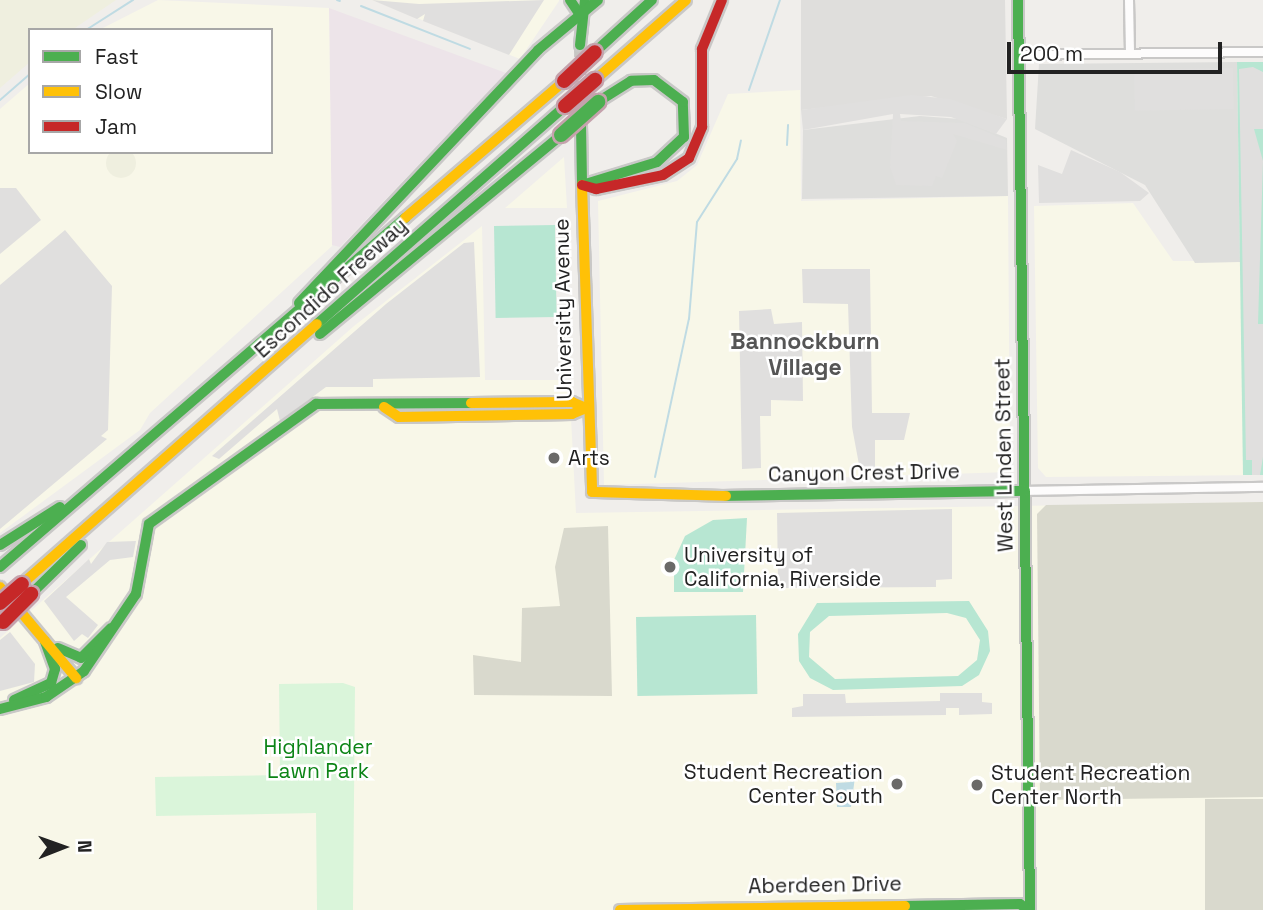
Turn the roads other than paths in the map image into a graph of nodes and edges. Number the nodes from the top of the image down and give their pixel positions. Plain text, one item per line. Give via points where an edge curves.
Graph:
1 (570, 0) edge
2 (585, 0) edge
3 (598, 0) edge
4 (652, 0) edge
5 (686, 0) edge
6 (722, 0) edge
7 (1018, 0) edge
8 (1129, 0) edge
9 (580, 15) junction
10 (580, 46) tunnel mouth
11 (1263, 52) edge
12 (1130, 54) junction
13 (1019, 55) junction
14 (581, 125) tunnel mouth
15 (582, 185) junction
16 (279, 330) junction
17 (295, 349) junction
18 (586, 408) junction
19 (1263, 487) edge
20 (1025, 491) junction
21 (592, 492) joint
22 (74, 501) junction
23 (0, 545) edge
24 (2, 565) edge
25 (0, 587) edge
26 (27, 589) junction
27 (0, 603) edge
28 (2, 623) edge
29 (114, 628) junction
30 (44, 639) junction
31 (76, 678) junction
32 (0, 708) edge
33 (620, 910) edge
34 (1029, 910) edge

1 - 9 main road
2 - 9 main road
3 - 9 main road
4 - 16 main road, Escondido Freeway, bridge
5 - 17 main road, Escondido Freeway, bridge
6 - 15 main road via 702,49 702,127 689,158 663,175 596,190
7 - 13 main road, West Linden Street
8 - 12 street
9 - 10 main road
9 - 16 main road via 316,281
11 - 12 street
12 - 13 street
13 - 20 main road, West Linden Street
14 - 15 main road, University Avenue
15 - 17 main road, bridge via 657,162 684,138 682,102 654,80 631,81 598,102 345,320
15 - 18 main road, University Avenue
16 - 22 main road, Escondido Freeway
17 - 26 main road, Escondido Freeway
18 - 21 main road, University Avenue
18 - 29 main road via 572,402 384,407 316,404 157,516 146,531 142,579
19 - 20 street, Canyon Crest Drive
20 - 21 main road, Canyon Crest Drive via 698,496
20 - 34 main road, West Linden Street
22 - 23 main road
22 - 24 main road, Escondido Freeway
25 - 30 main road
26 - 27 main road, Escondido Freeway, bridge
26 - 28 main road, bridge
29 - 30 main road via 106,627 79,659
29 - 31 main road
30 - 31 main road
30 - 32 main road via 55,669 51,683
31 - 32 main road via 46,697
33 - 34 main road, Aberdeen Drive via 1020,904

